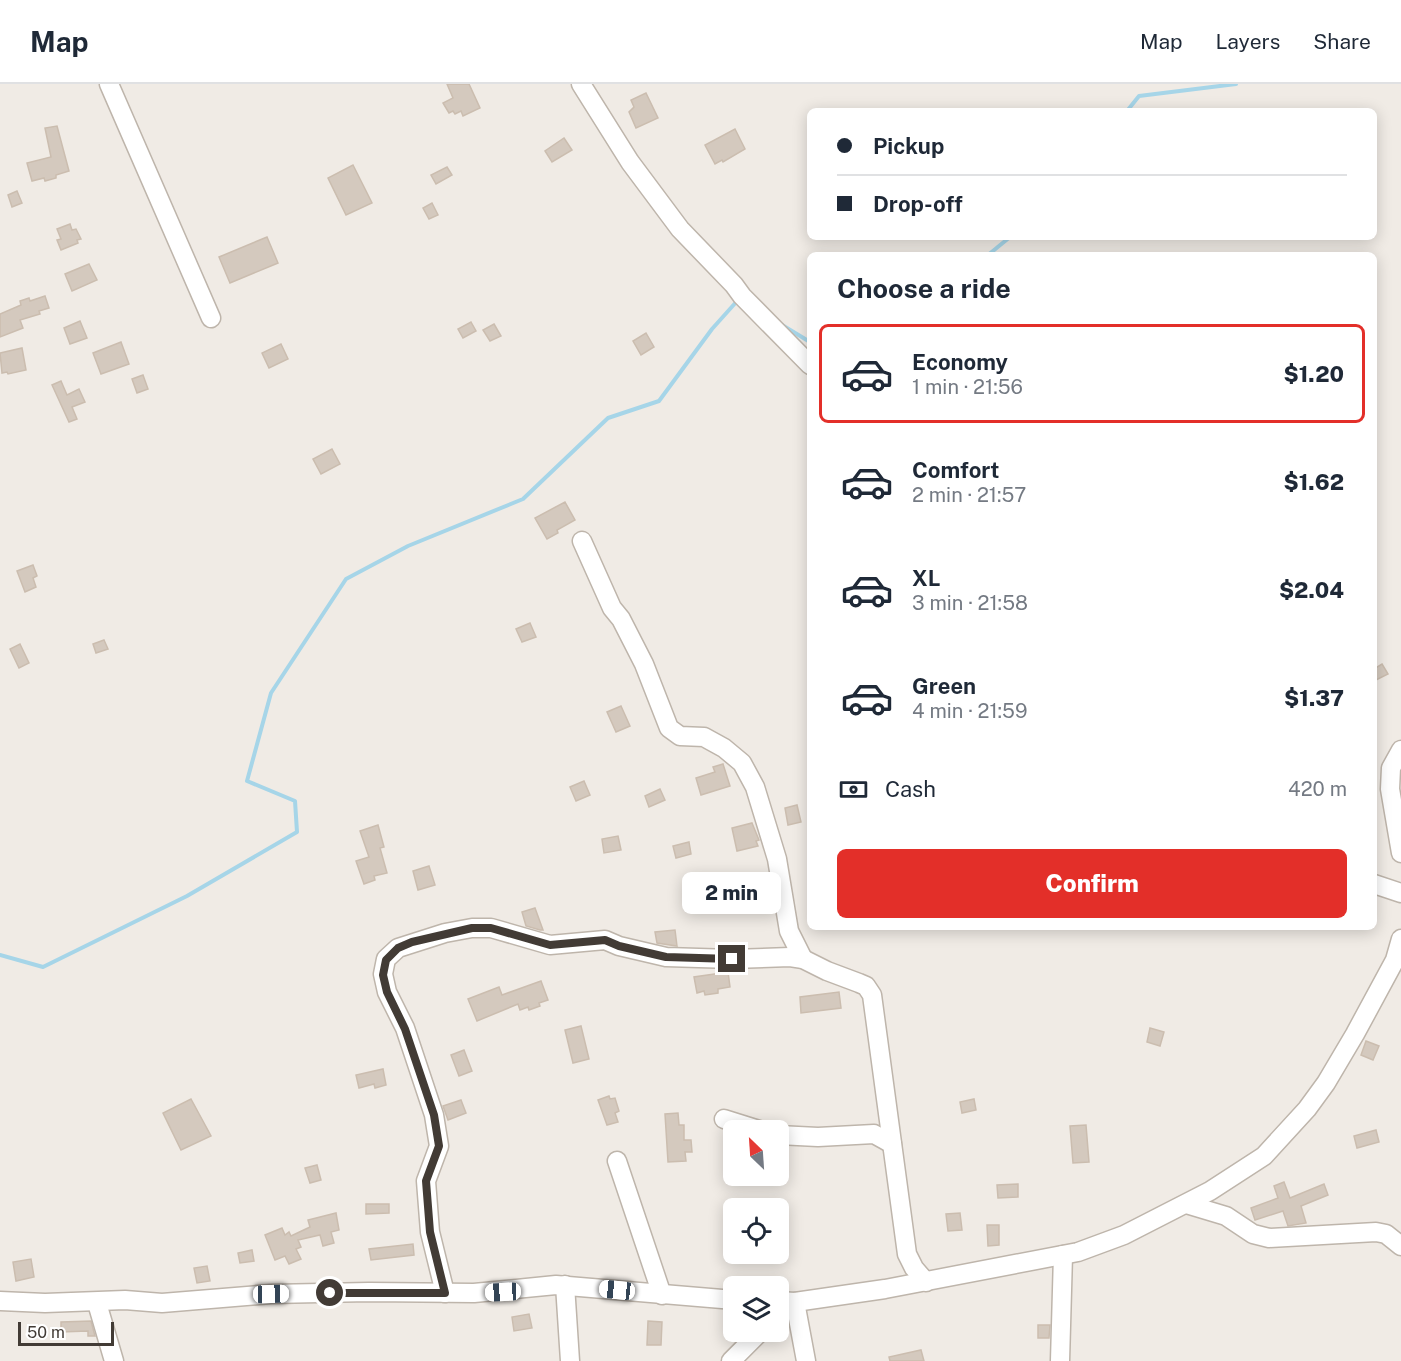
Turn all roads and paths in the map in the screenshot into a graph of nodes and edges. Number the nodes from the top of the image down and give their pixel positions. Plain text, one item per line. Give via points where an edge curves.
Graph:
1 (109, 84) edge
2 (581, 84) edge
3 (211, 318) dead end
4 (807, 362) edge
5 (582, 541) dead end
6 (1401, 750) edge
7 (1382, 769) edge
8 (1401, 853) edge
9 (1377, 885) edge
10 (1401, 893) edge
11 (1401, 939) edge
12 (803, 959) junction
13 (724, 1119) dead end
14 (727, 1120) edge
15 (789, 1136) edge
16 (892, 1144) junction
17 (617, 1161) dead end
18 (1186, 1204) junction
19 (1401, 1246) edge
20 (1063, 1256) junction
21 (926, 1282) junction
22 (565, 1285) junction
23 (445, 1293) junction
24 (662, 1295) junction
25 (723, 1299) edge
26 (0, 1301) edge
27 (789, 1301) edge
28 (97, 1302) junction
29 (789, 1307) edge
30 (750, 1342) edge
31 (114, 1361) edge
32 (570, 1361) edge
33 (731, 1361) edge
34 (807, 1361) edge
35 (1060, 1361) edge

1 - 3 street
2 - 4 street via 630,162 680,229
5 - 12 street via 612,608 644,664 669,728 680,736 704,737 742,762 755,787 777,859 789,931
6 - 7 street
7 - 8 street via 1390,789
9 - 10 street
11 - 18 street via 1395,960 1355,1034 1307,1109 1264,1156
12 - 16 street via 866,986 872,995
12 - 23 street via 666,957 605,940 550,945 491,928 445,933 398,948 386,960 383,975 434,1115 439,1146 426,1181 430,1232
13 - 14 street
15 - 16 street via 874,1134
16 - 21 street via 908,1254
17 - 24 street
18 - 19 street via 1226,1216 1253,1234 1269,1238 1376,1232 1386,1234
18 - 20 street via 1125,1235
20 - 21 street
20 - 35 street
21 - 27 street
22 - 23 street
22 - 24 street
22 - 32 street
23 - 28 street via 271,1294 162,1303
24 - 25 street
26 - 28 street
28 - 31 street
29 - 34 street
30 - 33 street

